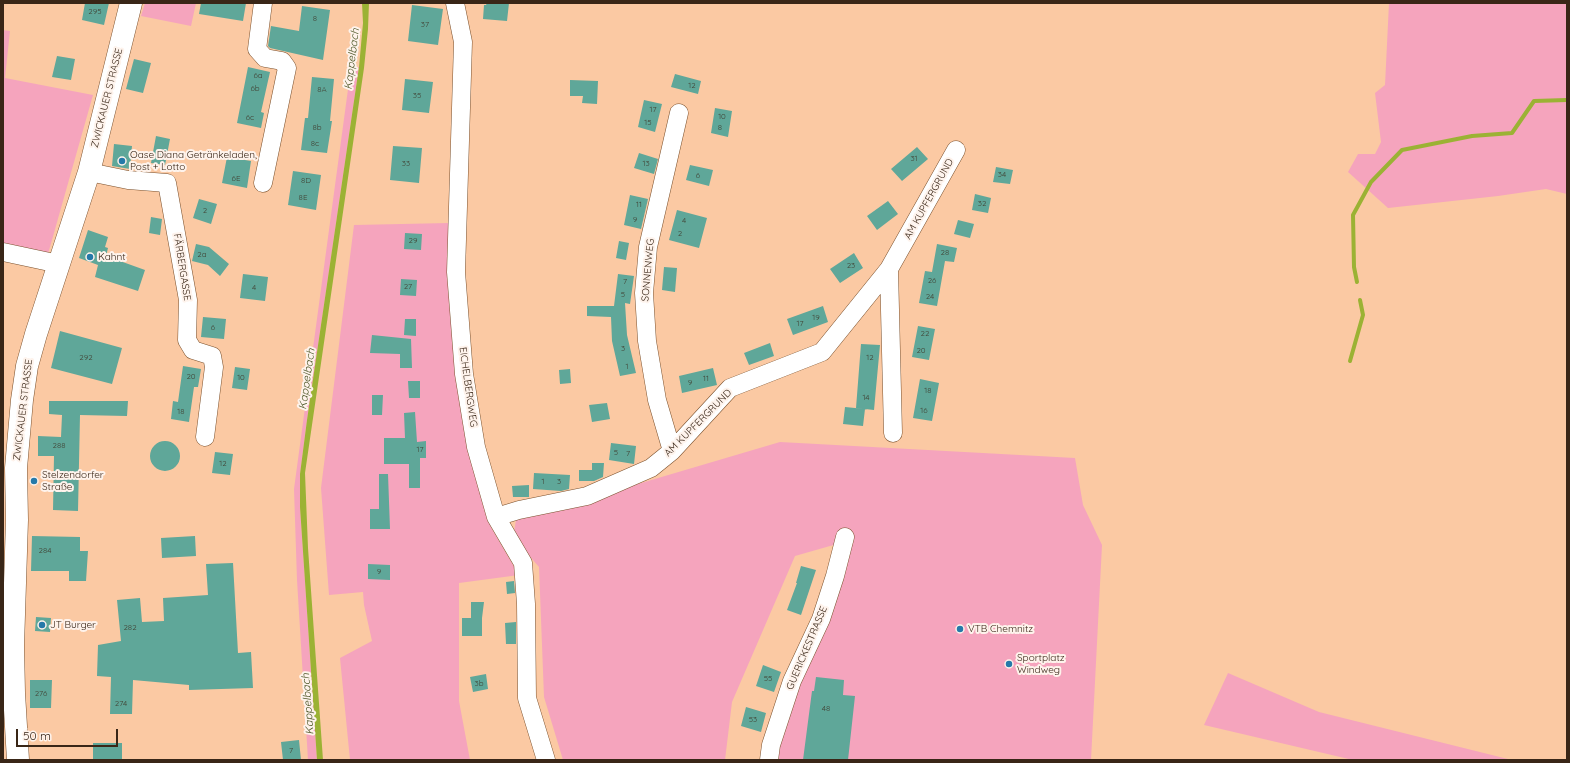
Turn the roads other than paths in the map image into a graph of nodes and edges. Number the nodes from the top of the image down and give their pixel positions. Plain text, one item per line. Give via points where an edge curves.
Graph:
1 (131, 3) edge
2 (263, 3) edge
3 (455, 3) edge
4 (679, 113) dead end
5 (956, 150) dead end
6 (89, 172) junction
7 (263, 183) dead end
8 (3, 252) edge
9 (59, 264) junction
10 (889, 269) junction
11 (893, 433) dead end
12 (205, 437) dead end
13 (672, 451) junction
14 (496, 517) junction
15 (10, 519) edge
16 (845, 537) dead end
17 (8, 646) edge
18 (18, 760) edge
19 (546, 760) edge
20 (769, 760) edge

1 - 6 main road, ZWICKAUER STRASSE
2 - 7 street via 257,49 265,58 282,62 287,68
3 - 14 street, EICHELBERGWEG via 463,42 456,272 464,374 476,447
4 - 13 street, SONNENWEG via 648,247 644,293 647,341 657,400
5 - 10 street, AM KUPFERGRUND
6 - 9 main road, ZWICKAUER STRASSE
6 - 12 street, FÄRBERGASSE via 167,184 188,300 187,340 193,350 212,356 214,367
8 - 9 street
9 - 15 main road, ZWICKAUER STRASSE via 27,366
10 - 11 street
10 - 13 street, AM KUPFERGRUND via 822,352 730,388
13 - 14 street, AM KUPFERGRUND via 651,468 586,496
14 - 19 street, EICHELBERGWEG via 523,563 527,698
15 - 17 main road, ZWICKAUER STRASSE
16 - 20 street, GUERICKESTRASSE via 821,619 792,681 771,745
17 - 18 main road, ZWICKAUER STRASSE

